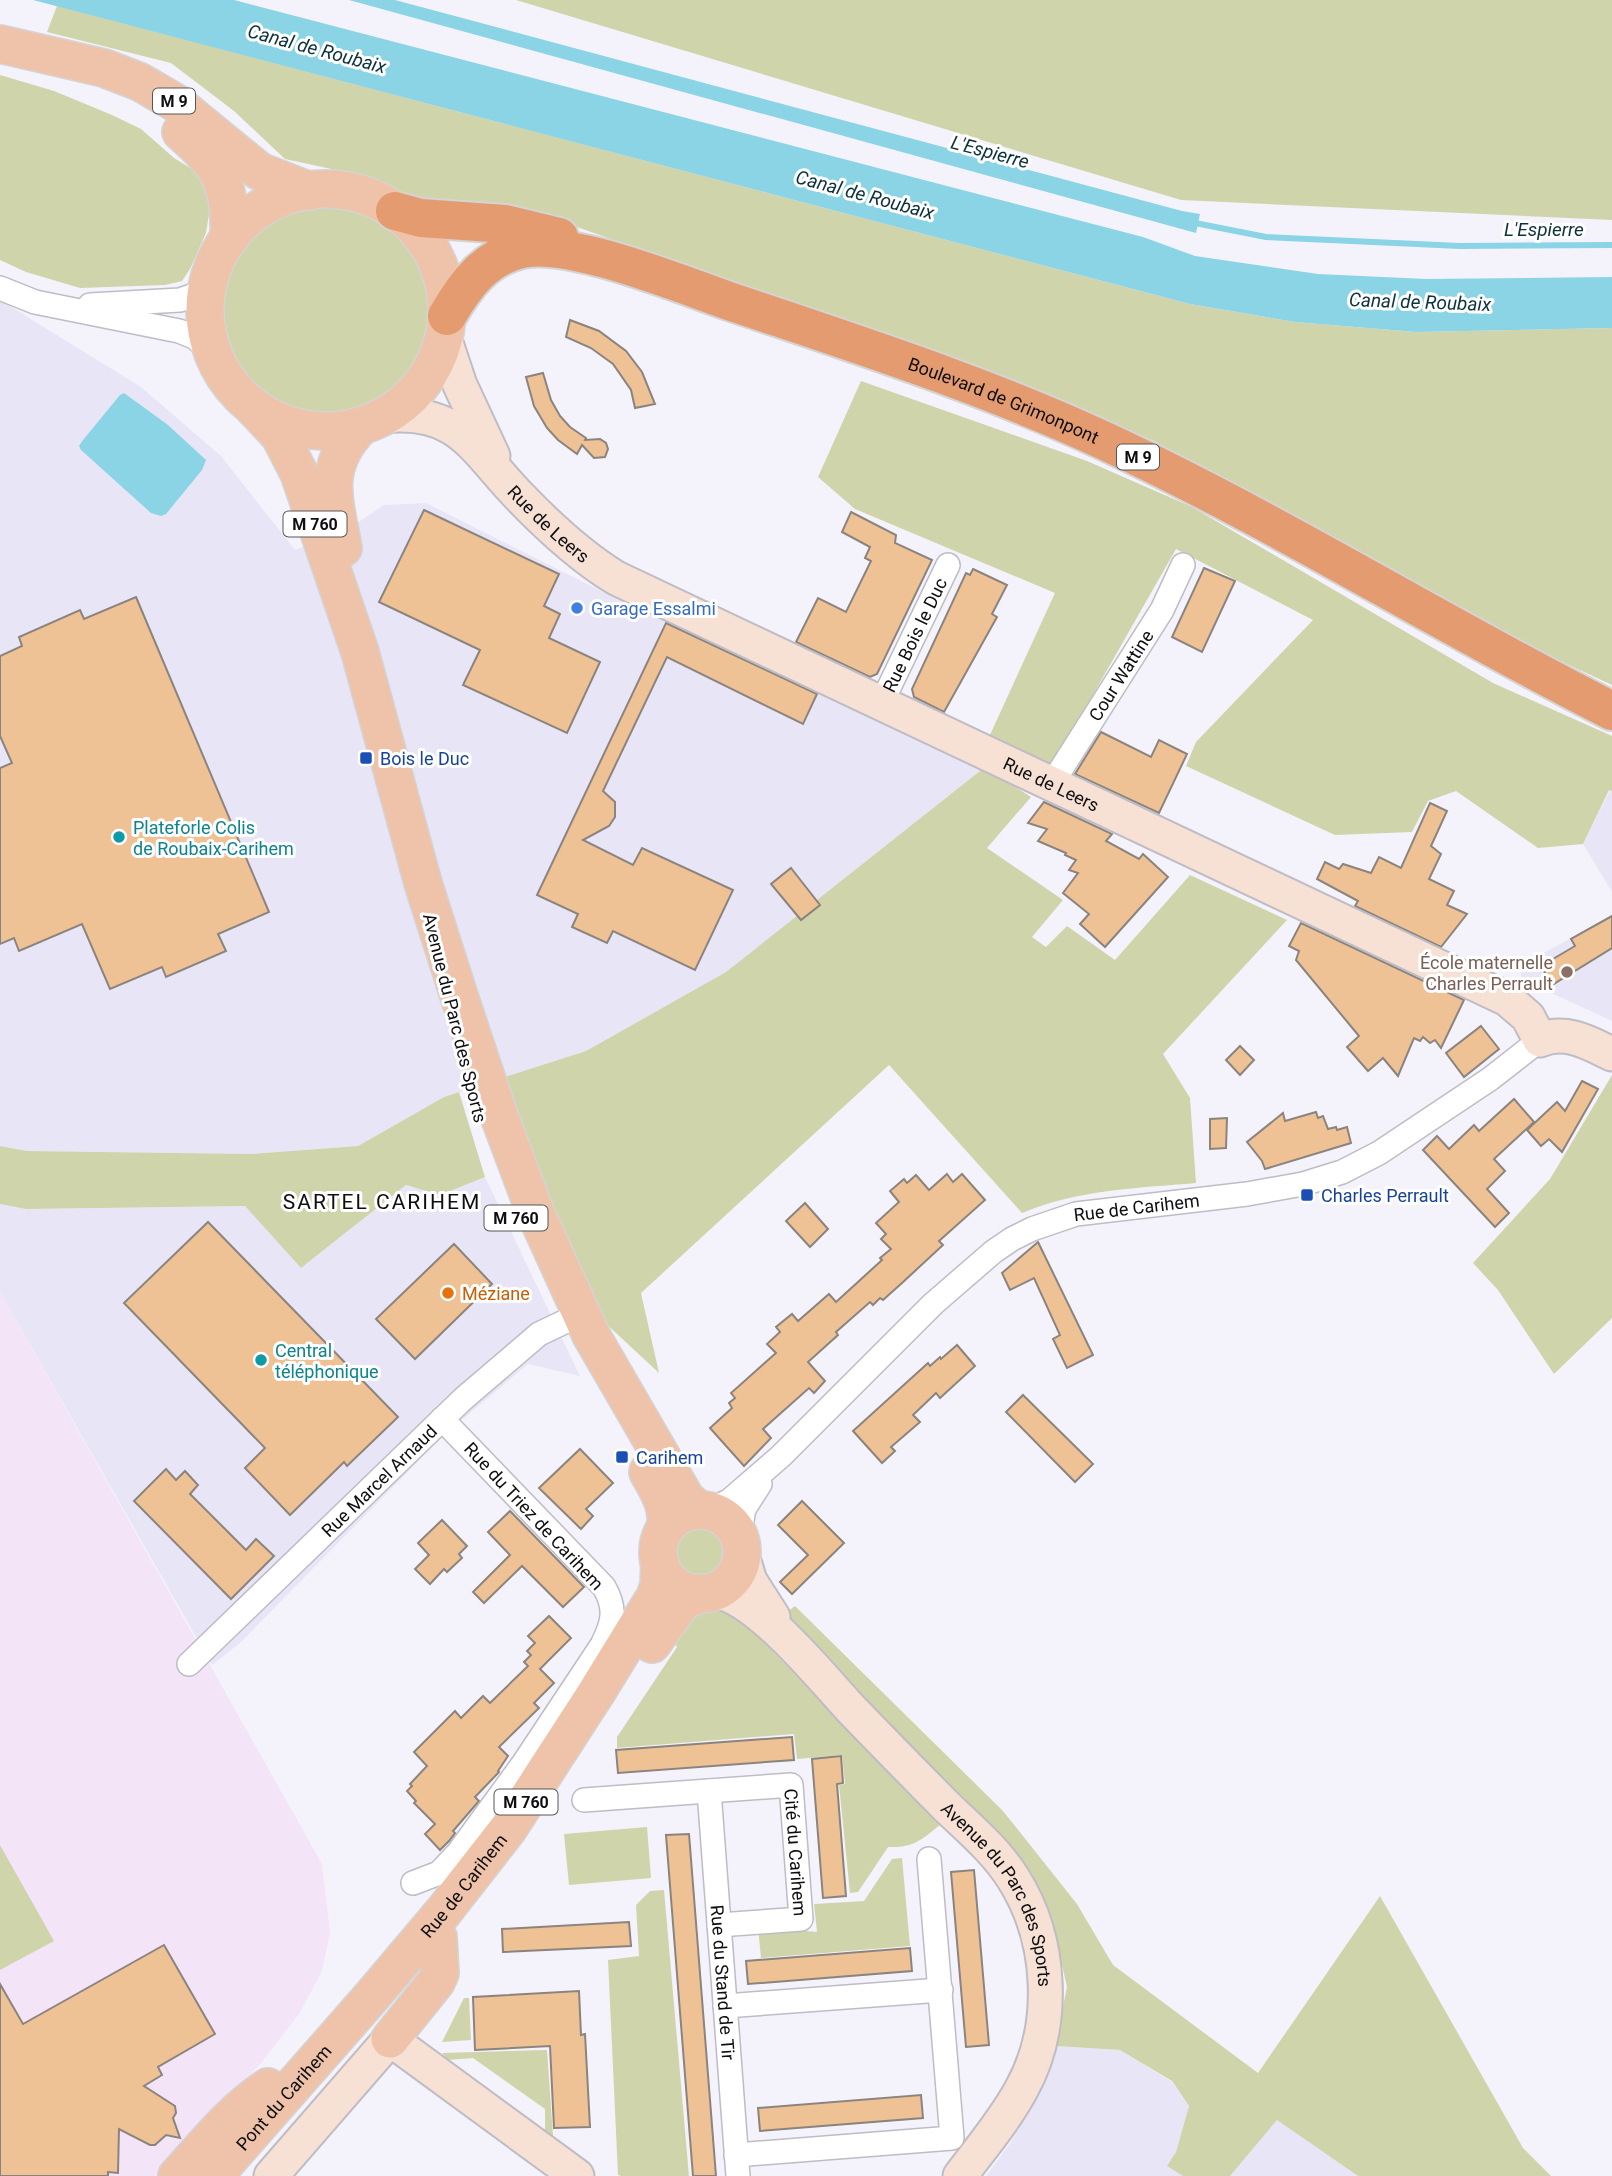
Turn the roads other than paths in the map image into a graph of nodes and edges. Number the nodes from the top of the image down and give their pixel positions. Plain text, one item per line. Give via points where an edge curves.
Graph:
1 (10, 47) edge
2 (310, 191) junction
3 (395, 211) junction
4 (229, 239) junction
5 (635, 269) junction
6 (208, 284) junction
7 (0, 288) edge
8 (52, 306) junction
9 (445, 326) junction
10 (211, 350) junction
11 (252, 406) junction
12 (373, 421) junction
13 (502, 474) junction
14 (948, 565) dead end
15 (1183, 565) dead end
16 (359, 652) junction
17 (881, 704) junction
18 (1612, 711) edge
19 (1051, 785) junction
20 (1540, 1040) junction
21 (1612, 1054) edge
22 (572, 1318) junction
23 (442, 1419) junction
24 (781, 1456) junction
25 (703, 1510) junction
26 (662, 1546) junction
27 (740, 1546) junction
28 (707, 1592) junction
29 (797, 1651) junction
30 (188, 1664) dead end
31 (709, 1791) junction
32 (584, 1800) dead end
33 (929, 1859) dead end
34 (413, 1883) dead end
35 (719, 1925) junction
36 (940, 1990) junction
37 (724, 2006) junction
38 (370, 2026) junction
39 (308, 2071) junction
40 (737, 2166) edge
41 (221, 2175) edge
42 (177, 2176) edge
43 (271, 2176) edge
44 (577, 2176) edge
45 (960, 2176) edge

1 - 2 main road, M 9 via 92,65 140,82 184,109 259,171
1 - 4 main road, M 9 via 136,100 189,139 224,182
2 - 3 main road via 349,192
2 - 4 main road via 269,204
3 - 5 highway, Boulevard de Grimonpont / M 9 via 421,218 532,229
3 - 9 main road via 416,229 431,251 445,289
4 - 6 main road
5 - 9 highway, Boulevard de Grimonpont / M 9 via 559,249 523,249 485,266 472,278
5 - 18 highway, Boulevard de Grimonpont / M 9 via 943,375 1090,434 1205,490
6 - 8 street via 194,295 171,301
6 - 10 main road via 205,317
7 - 8 street
8 - 10 street via 179,331
9 - 12 main road via 436,361 423,383 406,401
9 - 13 street, Rue de Leers via 460,385
10 - 11 main road via 225,377
11 - 12 main road via 304,429 327,431
11 - 16 main road, Avenue du Parc des Sports / M 760 via 280,436 293,459
12 - 13 street, Rue de Leers via 417,415 438,421 474,444
12 - 16 main road, Avenue du Parc des Sports / M 760 via 347,441 337,459 332,485
13 - 17 street, Rue de Leers via 558,535 616,578
14 - 17 street, Rue Bois le Duc
15 - 19 street, Cour Wattine via 1162,610
16 - 22 main road, Avenue du Parc des Sports / M 760 via 423,883 474,1104 515,1216
17 - 19 street, Rue de Leers
19 - 20 street, Rue de Leers via 1507,999 1524,1012
20 - 21 street via 1569,1036
20 - 24 street, Rue de Carihem via 1390,1146 1342,1172 1263,1192 1076,1214 1012,1239 933,1304
22 - 23 street, Rue Marcel Arnaud via 530,1342
22 - 25 main road, Avenue du Parc des Sports / M 760 via 681,1492 690,1504
22 - 26 main road, Avenue du Parc des Sports / M 760 via 600,1391 661,1495 666,1515
23 - 30 street, Rue Marcel Arnaud
23 - 34 street, Rue du Triez de Carihem via 604,1587 614,1611 601,1645 482,1821 439,1872
24 - 25 street, Rue de Carihem via 729,1501
24 - 27 street, Rue de Carihem via 744,1509
25 - 26 main road via 680,1515
25 - 27 main road via 724,1517 733,1526
26 - 28 main road via 665,1575 686,1591
26 - 38 main road, Rue de Carihem / M 760 via 655,1597 522,1808
27 - 28 main road via 735,1574 726,1585
27 - 29 street, Avenue du Parc des Sports via 750,1581
28 - 29 street, Avenue du Parc des Sports via 734,1597
28 - 38 main road, Rue de Carihem / M 760 via 682,1602 673,1613 538,1820 438,1937 440,1973 436,1982
29 - 45 street, Avenue du Parc des Sports via 997,1856 1013,1877 1032,1918 1045,1976 1038,2049 1022,2089
31 - 32 street, Cité du Carihem
31 - 35 street, Rue du Stand de Tir
31 - 35 street, Cité du Carihem via 791,1785 794,1825 801,1919
33 - 36 street
35 - 37 street, Rue du Stand de Tir
36 - 37 street
36 - 40 street via 952,2137
37 - 40 street, Rue du Stand de Tir
38 - 39 main road, Pont du Carihem / M 760
38 - 41 main road, Pont du Carihem / M 760
38 - 43 street, Rue de Carihem
38 - 44 street
39 - 41 main road, Pont du Carihem / M 760
39 - 42 main road via 256,2095

